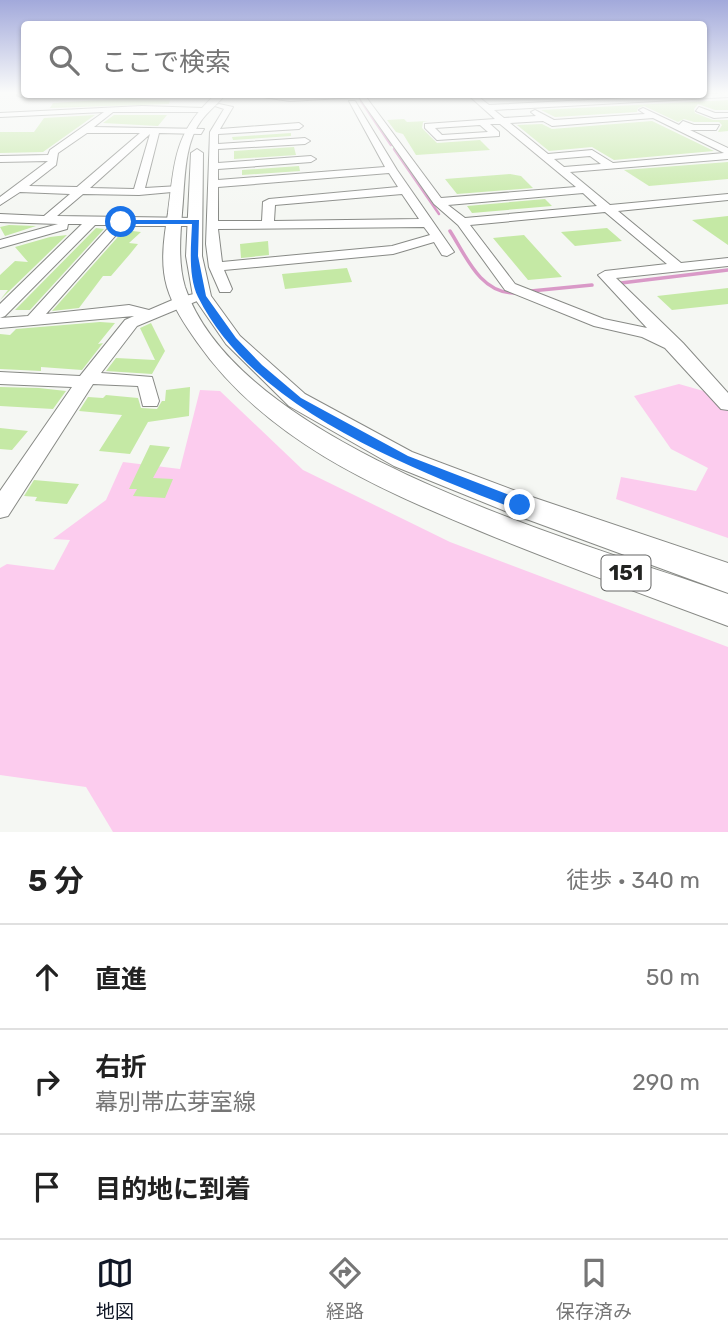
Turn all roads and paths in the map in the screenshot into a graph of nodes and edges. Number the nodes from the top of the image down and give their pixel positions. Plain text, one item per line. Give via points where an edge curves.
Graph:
1 (82, 132) edge
2 (145, 132) edge
3 (151, 132) junction
4 (201, 132) junction
5 (301, 132) edge
6 (373, 132) edge
7 (383, 132) edge
8 (434, 132) edge
9 (493, 132) edge
10 (515, 132) edge
11 (687, 132) edge
12 (728, 138) edge
13 (700, 139) junction
14 (304, 141) junction
15 (214, 147) junction
16 (718, 147) junction
17 (728, 154) edge
18 (53, 157) junction
19 (545, 158) junction
20 (0, 159) edge
21 (311, 159) junction
22 (213, 166) junction
23 (611, 166) junction
24 (392, 170) junction
25 (559, 170) junction
26 (318, 175) junction
27 (213, 184) junction
28 (18, 188) junction
29 (179, 189) junction
30 (405, 190) junction
31 (583, 190) junction
32 (80, 191) junction
33 (139, 192) junction
34 (728, 197) edge
35 (0, 202) edge
36 (438, 202) junction
37 (605, 208) junction
38 (403, 213) dead end
39 (0, 218) edge
40 (46, 220) junction
41 (73, 220) junction
42 (320, 220) dead end
43 (92, 221) junction
44 (346, 221) junction
45 (121, 222) junction
46 (175, 222) junction
47 (196, 222) junction
48 (462, 222) junction
49 (429, 223) junction
50 (214, 225) junction
51 (268, 225) junction
52 (438, 237) junction
53 (0, 244) edge
54 (447, 251) dead end
55 (728, 262) edge
56 (678, 267) junction
57 (216, 268) junction
58 (605, 275) joint
59 (203, 295) junction
60 (147, 314) junction
61 (32, 320) junction
62 (2, 322) edge
63 (677, 347) junction
64 (0, 378) edge
65 (87, 380) junction
66 (150, 401) dead end
67 (728, 404) edge
68 (0, 509) edge
69 (728, 578) edge
70 (728, 610) edge

1 - 18 street via 53,152
2 - 3 street
3 - 4 street
3 - 32 street
3 - 33 street
4 - 15 street
4 - 29 main road, 151
4 - 47 main road, 151
5 - 14 street
6 - 24 street
7 - 36 street
8 - 9 street via 440,138
10 - 19 street
11 - 13 street
12 - 13 street
13 - 16 street
13 - 16 street via 680,139 699,149
14 - 15 street
14 - 21 street
15 - 22 street
16 - 17 street
17 - 23 street
18 - 20 street
18 - 28 street via 53,163
19 - 23 street via 599,158
19 - 25 street
21 - 22 street
21 - 26 street
22 - 27 street
23 - 25 street
24 - 26 street
24 - 30 street
25 - 31 street
26 - 27 street
27 - 50 street
28 - 32 street
28 - 35 street
29 - 33 street
29 - 46 main road, 151
30 - 49 street
30 - 51 street via 269,202
31 - 36 street
31 - 37 street
32 - 33 street
32 - 40 street
34 - 37 street
36 - 48 street
37 - 48 street
37 - 56 street
38 - 44 street
39 - 40 street
40 - 41 street
41 - 43 street
41 - 53 street
42 - 44 street
43 - 45 street
43 - 62 street
44 - 49 street
44 - 51 street
45 - 46 street
45 - 61 street
46 - 47 street
46 - 59 main road, 151 via 174,282
47 - 59 main road, 151 via 194,256
48 - 63 street via 510,287
49 - 52 street
50 - 51 street
50 - 57 street
52 - 54 street
52 - 57 street via 393,250
55 - 56 street
56 - 58 street
57 - 59 street
58 - 63 street
59 - 60 street
59 - 69 main road, 151 via 233,340 298,400 403,459
59 - 70 main road, 151 via 210,348 239,381 281,416 359,464 524,536
60 - 61 street via 129,310
60 - 65 street via 118,336
61 - 62 street
63 - 67 street
64 - 65 street
65 - 66 street via 146,381
65 - 68 street

